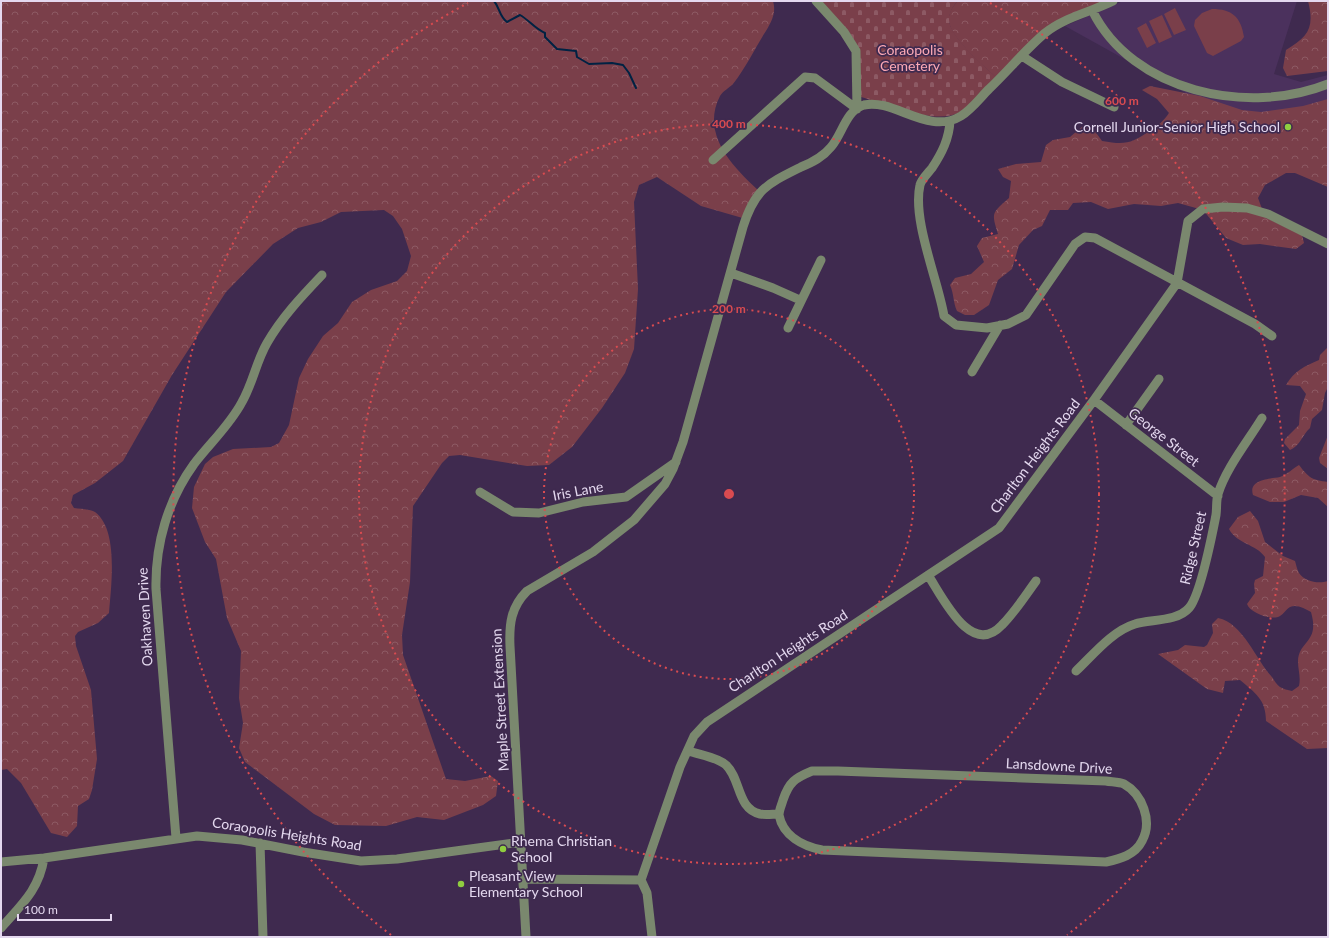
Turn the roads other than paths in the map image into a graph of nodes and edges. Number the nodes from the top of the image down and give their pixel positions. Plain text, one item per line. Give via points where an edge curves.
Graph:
1 (816, 1) edge
2 (1114, 1) edge
3 (1092, 10) junction
4 (1022, 56) junction
5 (1328, 84) edge
6 (1114, 107) dead end
7 (857, 109) junction
8 (950, 121) junction
9 (713, 160) dead end
10 (1328, 244) edge
11 (821, 260) dead end
12 (731, 273) junction
13 (322, 275) dead end
14 (1178, 283) junction
15 (800, 300) junction
16 (1000, 325) junction
17 (788, 328) dead end
18 (1272, 336) dead end
19 (972, 372) dead end
20 (1159, 379) dead end
21 (1094, 400) junction
22 (1262, 418) dead end
23 (1126, 425) junction
24 (676, 462) junction
25 (480, 492) dead end
26 (1218, 496) junction
27 (928, 575) junction
28 (1036, 581) dead end
29 (1076, 671) dead end
30 (689, 752) junction
31 (779, 814) junction
32 (176, 838) junction
33 (521, 842) junction
34 (260, 843) junction
35 (44, 858) junction
36 (1, 862) edge
37 (524, 879) junction
38 (641, 880) junction
39 (1, 928) edge
40 (262, 937) edge
41 (526, 937) edge
42 (652, 937) edge

1 - 7 street via 844,32 856,51
2 - 3 street
3 - 4 street via 1059,24 1038,39
3 - 5 street via 1122,53 1152,72 1187,86 1230,97 1247,98 1281,96
4 - 6 street via 1062,82
4 - 8 street via 971,108
7 - 8 street via 864,105 876,105 923,120
7 - 9 street via 815,78 805,77
7 - 12 street, Maple Street Extension via 826,152 814,161 772,182 755,198 746,219
8 - 16 street via 949,137 936,162 920,184 922,233 940,292 944,316 956,326 987,328
10 - 14 street via 1268,214 1247,208 1203,209 1188,221
11 - 15 street
12 - 15 street
12 - 24 street, Maple Street Extension
13 - 32 street, Oakhaven Drive via 288,312 266,344 242,402 232,419 194,464 181,484 165,521 156,562 156,589
14 - 16 street via 1095,238 1085,236 1075,244 1026,315
14 - 18 street via 1255,324
14 - 21 street, Charlton Heights Road
15 - 17 street
16 - 19 street
20 - 23 street
21 - 23 street, George Street
21 - 27 street, Charlton Heights Road via 999,528
22 - 26 street, Ridge Street via 1222,484
23 - 26 street, George Street
24 - 25 street, Iris Lane via 626,497 583,502 539,513 513,512
24 - 33 street, Maple Street Extension via 665,484 628,525 593,552 534,586 515,607 511,617 510,635
26 - 29 street, Ridge Street via 1214,526 1198,591 1189,609 1161,621 1142,622 1125,628 1116,633
27 - 28 street via 962,626 974,634 983,636 994,633 1002,625
27 - 30 street, Charlton Heights Road via 707,722 694,736
30 - 31 street via 726,765 749,809 760,814
30 - 38 street, Charlton Heights Road via 680,767
31 - 31 street, Lansdowne Drive via 786,831 796,840 822,850 1106,862 1121,859 1133,851 1143,840 1146,823 1143,805 1135,792 1122,783 838,771 812,771 797,777 787,788
32 - 34 street, Coraopolis Heights Road via 220,837
32 - 35 street, Coraopolis Heights Road
33 - 34 street, Coraopolis Heights Road via 397,859 361,861
33 - 37 street, Maple Street Extension
34 - 40 street
35 - 36 street, Coraopolis Heights Road
35 - 39 street via 42,874 31,894
37 - 38 street
37 - 41 street, Maple Street Extension
38 - 42 street via 647,894

